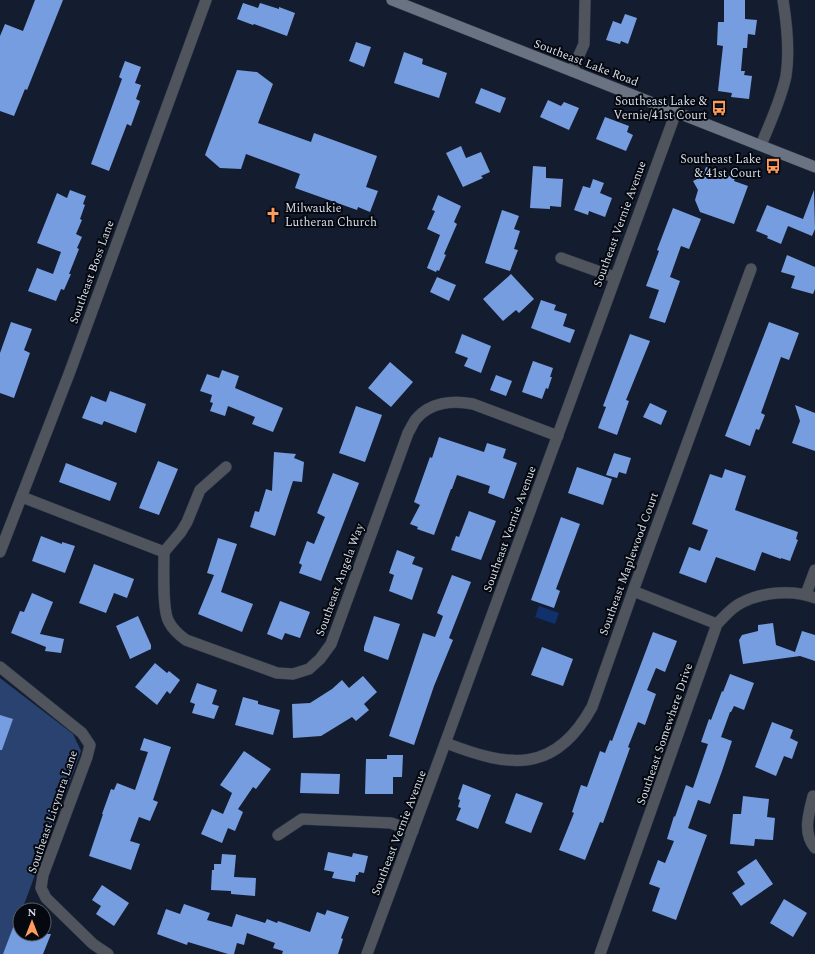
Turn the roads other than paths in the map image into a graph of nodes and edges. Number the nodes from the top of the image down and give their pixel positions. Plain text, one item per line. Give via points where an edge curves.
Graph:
1 (206, 0) edge
2 (392, 0) edge
3 (585, 0) edge
4 (783, 0) edge
5 (572, 72) junction
6 (676, 112) junction
7 (761, 146) junction
8 (815, 167) edge
9 (561, 258) dead end
10 (751, 269) dead end
11 (614, 277) junction
12 (558, 436) junction
13 (226, 467) dead end
14 (22, 497) junction
15 (0, 552) edge
16 (164, 552) junction
17 (815, 570) edge
18 (633, 591) junction
19 (811, 596) edge
20 (717, 624) junction
21 (0, 667) edge
22 (446, 743) junction
23 (813, 796) dead end
24 (413, 831) junction
25 (278, 835) dead end
26 (815, 848) edge
27 (108, 954) edge
28 (367, 954) edge
29 (600, 954) edge

1 - 14 street, Southeast Boss Lane
2 - 5 main road, Southeast Lake Road
3 - 5 street via 584,44
4 - 7 street via 788,48 786,75 779,102
5 - 6 main road, Southeast Lake Road
6 - 7 main road, Southeast Lake Road
6 - 11 street, Southeast Vernie Avenue
7 - 8 main road, Southeast Lake Road
9 - 11 street
10 - 18 street, Southeast Maplewood Court
11 - 12 street, Southeast Vernie Avenue
12 - 16 street, Southeast Angela Way via 473,404 438,404 425,410 415,420 408,433 331,644 320,659 308,669 293,674 277,673 186,640 176,632 168,621 165,608
12 - 22 street, Southeast Vernie Avenue
13 - 16 street via 200,490 187,522
14 - 15 street, Southeast Boss Lane
14 - 16 street
17 - 19 street
18 - 20 street
18 - 22 street, Southeast Maplewood Court via 592,707 568,740 552,752 531,760 510,761 490,758
19 - 20 street, Southeast Somewhere Drive via 780,593 761,595 740,603
20 - 29 street, Southeast Somewhere Drive
21 - 27 street, Southeast Licyntra Lane via 82,732 90,745 43,875 41,888 46,898 93,944
22 - 24 street, Southeast Vernie Avenue
23 - 26 street via 808,829 811,843
24 - 25 street via 391,823 302,819
24 - 28 street, Southeast Vernie Avenue

